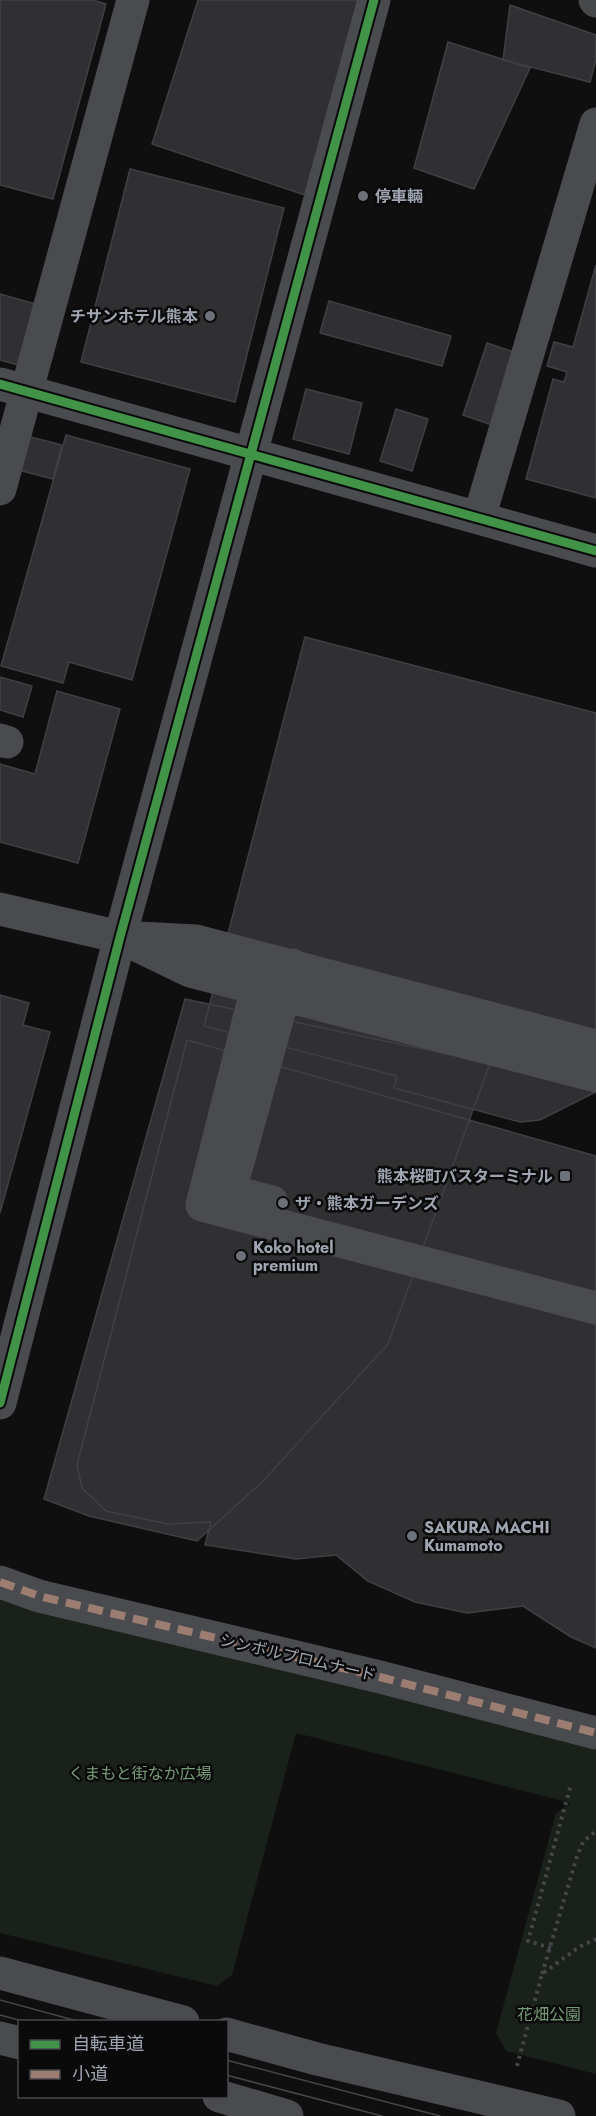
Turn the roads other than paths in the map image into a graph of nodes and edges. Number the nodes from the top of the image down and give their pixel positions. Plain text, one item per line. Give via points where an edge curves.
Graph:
1 (133, 0) edge
2 (374, 0) edge
3 (596, 124) edge
4 (13, 387) edge
5 (250, 455) junction
6 (0, 489) edge
7 (478, 518) junction
8 (596, 551) edge
9 (0, 909) edge
10 (120, 937) junction
11 (278, 982) junction
12 (596, 1046) edge
13 (596, 1076) edge
14 (596, 1288) edge
15 (596, 1308) edge
16 (0, 1403) edge
17 (0, 1582) edge
18 (596, 1733) edge
19 (0, 1974) edge
20 (175, 2020) edge
21 (228, 2035) edge
22 (0, 2038) edge
23 (18, 2042) edge
24 (223, 2098) edge
25 (442, 2103) edge
26 (287, 2116) edge
27 (559, 2116) edge

1 - 4 street
2 - 5 street
3 - 7 street
4 - 5 street
4 - 6 street
5 - 7 street
5 - 10 street
7 - 8 street
9 - 10 street
10 - 11 street via 196,941
10 - 16 street
11 - 12 street
11 - 13 street
11 - 14 street via 230,1191
11 - 15 street via 202,1205
17 - 18 street, シンボルプロムナード via 39,1596
19 - 20 street
21 - 25 street via 316,2059
22 - 23 street
24 - 26 street
25 - 27 street

